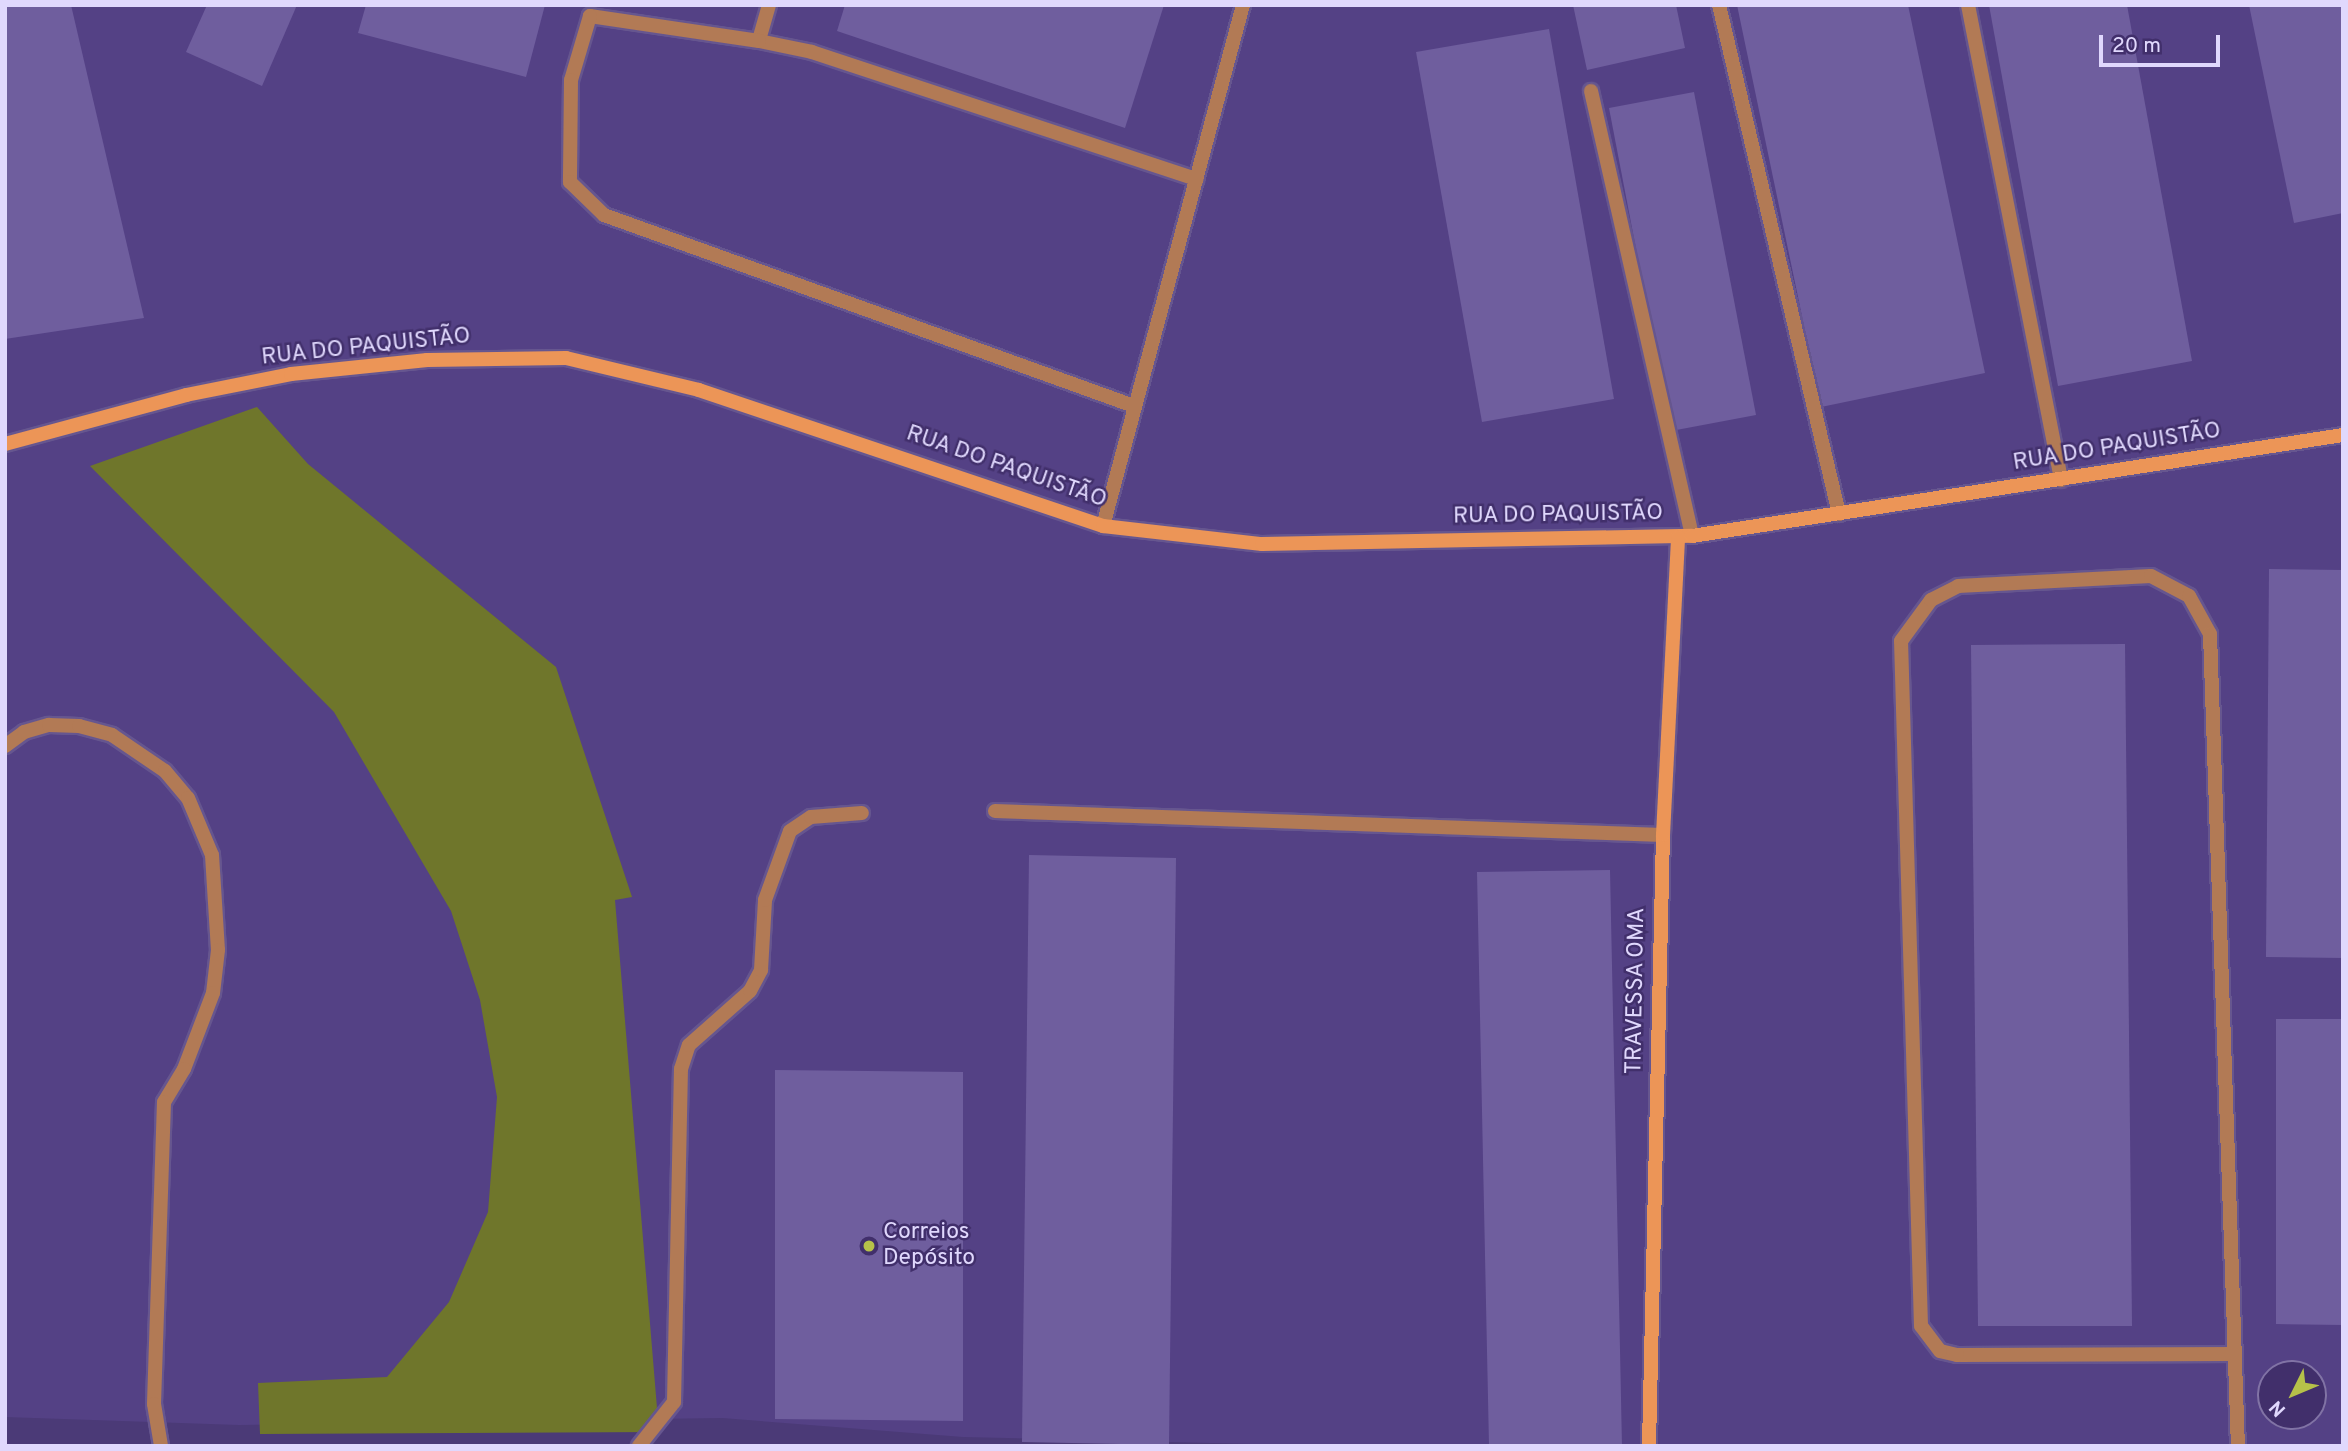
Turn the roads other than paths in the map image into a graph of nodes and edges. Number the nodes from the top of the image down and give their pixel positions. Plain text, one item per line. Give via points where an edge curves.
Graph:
1 (769, 5) edge
2 (1243, 5) edge
3 (1719, 5) edge
4 (1968, 5) edge
5 (759, 41) junction
6 (1591, 91) dead end
7 (1197, 178) junction
8 (1134, 406) junction
9 (2343, 435) edge
10 (5, 444) edge
11 (2062, 480) junction
12 (1839, 514) junction
13 (1103, 526) junction
14 (1685, 536) junction
15 (5, 746) edge
16 (995, 811) dead end
17 (862, 813) dead end
18 (1663, 835) junction
19 (2235, 1354) junction
20 (161, 1446) edge
21 (639, 1446) edge
22 (1650, 1446) edge
23 (2238, 1446) edge

1 - 5 street
2 - 7 street
3 - 12 street
4 - 11 street
5 - 7 street via 812,52
5 - 8 street via 590,16 571,80 570,182 604,215
6 - 14 street
7 - 8 street
8 - 13 street
9 - 11 main road, RUA DO PAQUISTÃO
10 - 13 main road, RUA DO PAQUISTÃO via 186,395 291,374 428,360 566,358 699,390
11 - 12 main road, RUA DO PAQUISTÃO
12 - 14 main road, RUA DO PAQUISTÃO
13 - 14 main road, RUA DO PAQUISTÃO via 1262,544
14 - 18 main road, TRAVESSA OMA
15 - 20 street via 24,732 48,725 112,735 141,750 188,798 212,855 218,950 213,993 195,1045 164,1102 153,1404
16 - 18 street
17 - 21 street via 811,817 790,831 765,900 761,970 750,991 690,1045 681,1069 674,1402
18 - 22 main road, TRAVESSA OMA
19 - 19 street via 1957,1355 1940,1351 1921,1326 1901,641 1931,600 1958,586 2151,576 2189,596 2210,634
19 - 23 street

